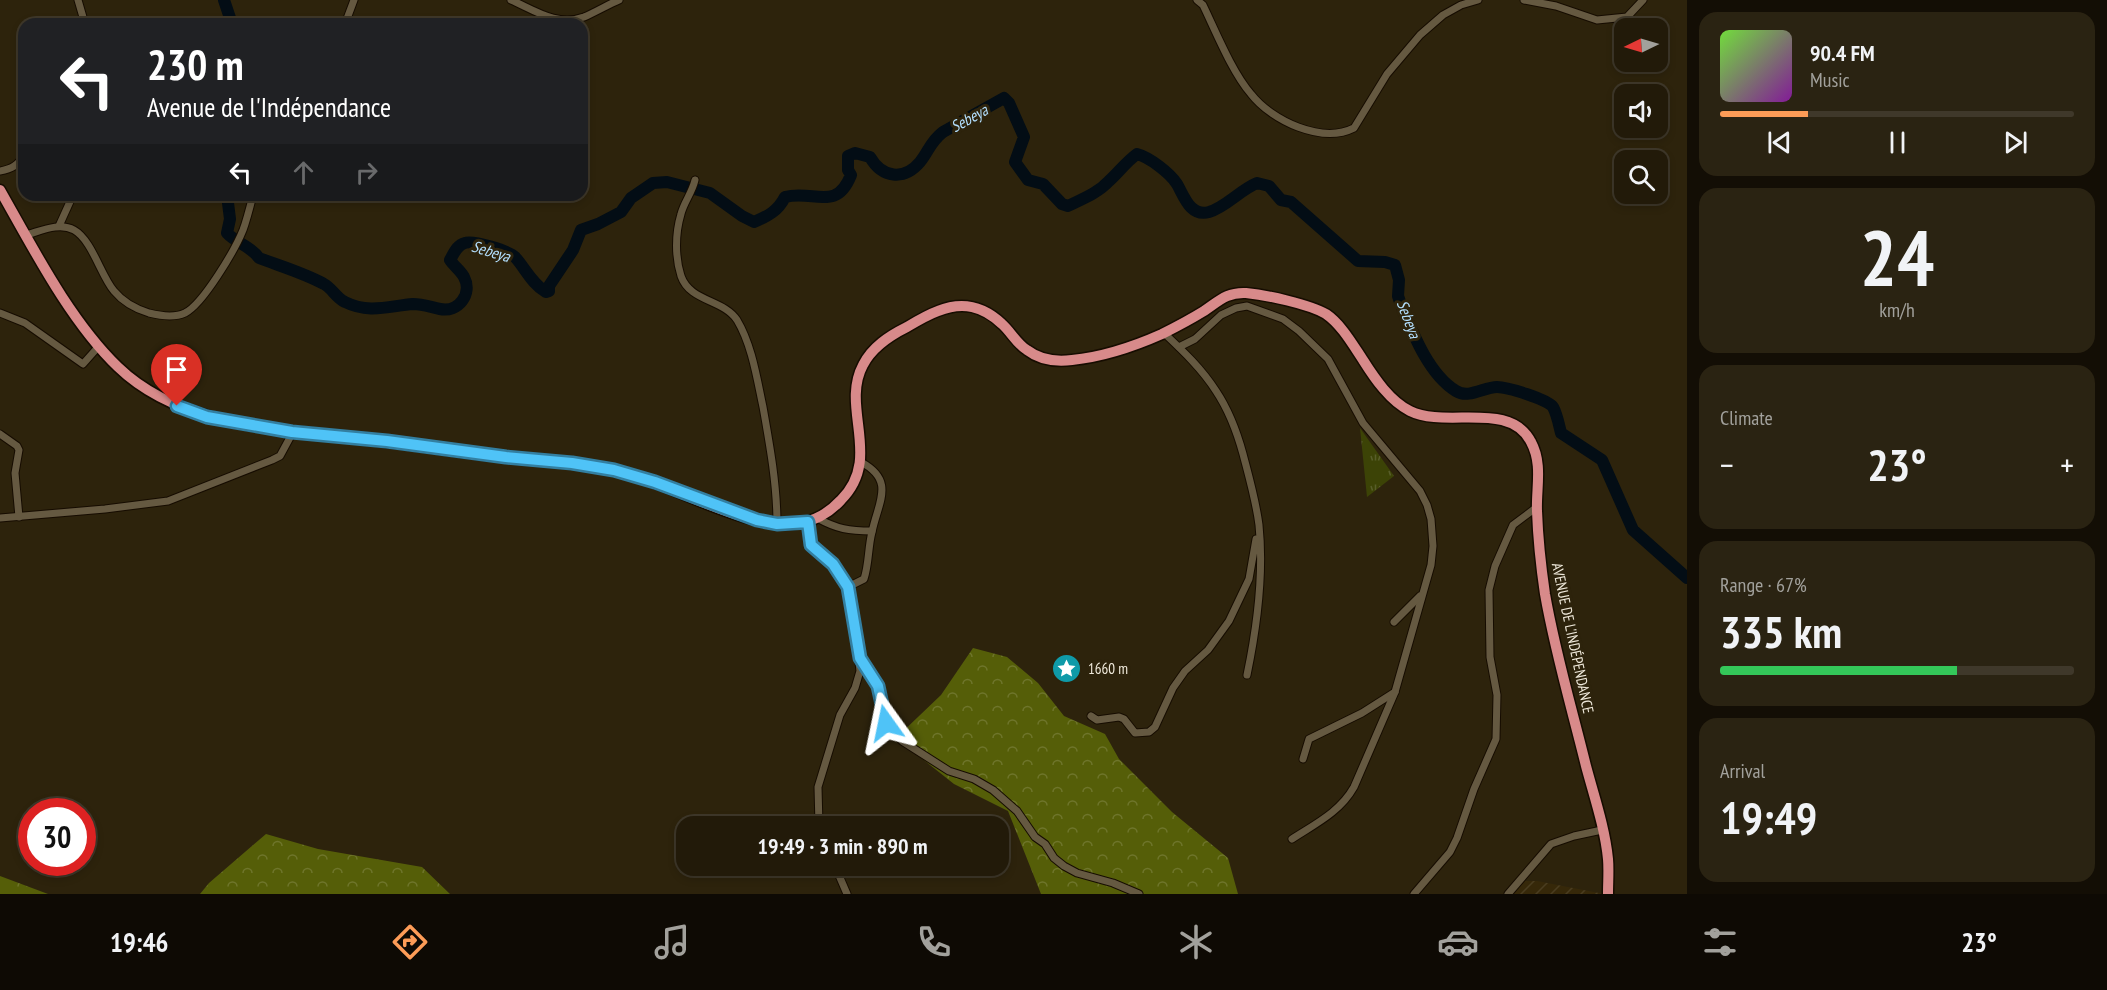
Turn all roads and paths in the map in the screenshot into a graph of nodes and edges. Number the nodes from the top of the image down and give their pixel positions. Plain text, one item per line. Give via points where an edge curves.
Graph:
1 (78, 0) edge
2 (354, 0) edge
3 (511, 0) edge
4 (619, 0) edge
5 (1478, 0) edge
6 (1524, 0) edge
7 (1643, 0) edge
8 (1203, 2) edge
9 (83, 18) edge
10 (347, 18) edge
11 (552, 18) edge
12 (581, 18) edge
13 (18, 164) edge
14 (0, 171) edge
15 (693, 186) dead end
16 (0, 190) edge
17 (70, 201) edge
18 (251, 201) edge
19 (58, 226) junction
20 (26, 235) junction
21 (0, 313) edge
22 (1164, 333) junction
23 (99, 346) junction
24 (1179, 347) junction
25 (292, 432) junction
26 (0, 434) edge
27 (861, 462) junction
28 (1537, 507) junction
29 (19, 517) junction
30 (0, 518) edge
31 (812, 520) junction
32 (777, 524) junction
33 (1259, 525) junction
34 (872, 531) junction
35 (848, 587) junction
36 (1421, 594) junction
37 (1394, 622) dead end
38 (860, 658) junction
39 (1247, 675) dead end
40 (1395, 692) junction
41 (1091, 716) dead end
42 (1303, 759) dead end
43 (819, 816) edge
44 (1602, 830) junction
45 (1292, 839) dead end
46 (839, 876) edge
47 (847, 894) edge
48 (1139, 894) edge
49 (1414, 894) edge
50 (1508, 894) edge
51 (1608, 894) edge

1 - 9 street
2 - 10 street
3 - 11 street
4 - 12 street
5 - 8 street via 1443,15 1420,35 1387,74 1354,128 1328,134 1302,129 1250,94
6 - 7 street via 1597,20 1626,17
13 - 14 street
15 - 32 street via 681,214 677,240 682,278 689,290 736,319 749,349 777,490
16 - 20 highway
17 - 19 street
18 - 19 street via 243,231 200,301 185,313 172,316 138,309 117,294 80,234
19 - 20 street
20 - 23 highway via 61,295
21 - 23 street via 25,323 83,364
22 - 24 street
22 - 27 highway, AVENUE DE L'INDÉPENDANCE via 1080,359 1048,360 1027,350 978,306 935,311 886,338 864,363 857,381
22 - 28 highway, AVENUE DE L'INDÉPENDANCE via 1222,297 1236,293 1286,301 1328,315 1356,348 1377,382 1412,412 1444,418 1495,418 1523,430 1539,469
23 - 25 highway via 122,371 177,406 207,417
24 - 33 street via 1211,382 1229,416 1250,478
24 - 36 street via 1207,330 1221,315 1247,306 1283,319 1328,359 1363,423 1420,491 1427,505 1433,546
25 - 29 street via 280,456 273,460 176,498
25 - 32 highway via 614,470
26 - 29 street via 19,450 15,472
27 - 31 highway, AVENUE DE L'INDÉPENDANCE via 848,494 829,512
27 - 34 street via 878,475 882,484 883,495
28 - 44 highway, AVENUE DE L'INDÉPENDANCE via 1546,596
28 - 49 street via 1513,525 1489,590 1490,657 1497,695 1496,739 1453,845
29 - 30 street
31 - 32 highway
31 - 34 street via 835,528
31 - 35 street via 811,545 833,564
33 - 39 street via 1257,612
33 - 41 street via 1249,579 1242,595 1208,650 1173,688 1155,727 1136,733 1119,717 1097,720
34 - 35 street via 864,579
35 - 38 street
36 - 37 street
36 - 40 street
38 - 43 street via 858,682 840,715 818,787
38 - 48 street via 878,686 886,723 902,741 949,771 993,790 1064,866
40 - 42 street via 1310,739
40 - 45 street via 1346,800
44 - 50 street via 1551,844
44 - 51 highway, AVENUE DE L'INDÉPENDANCE via 1608,854
46 - 47 street

